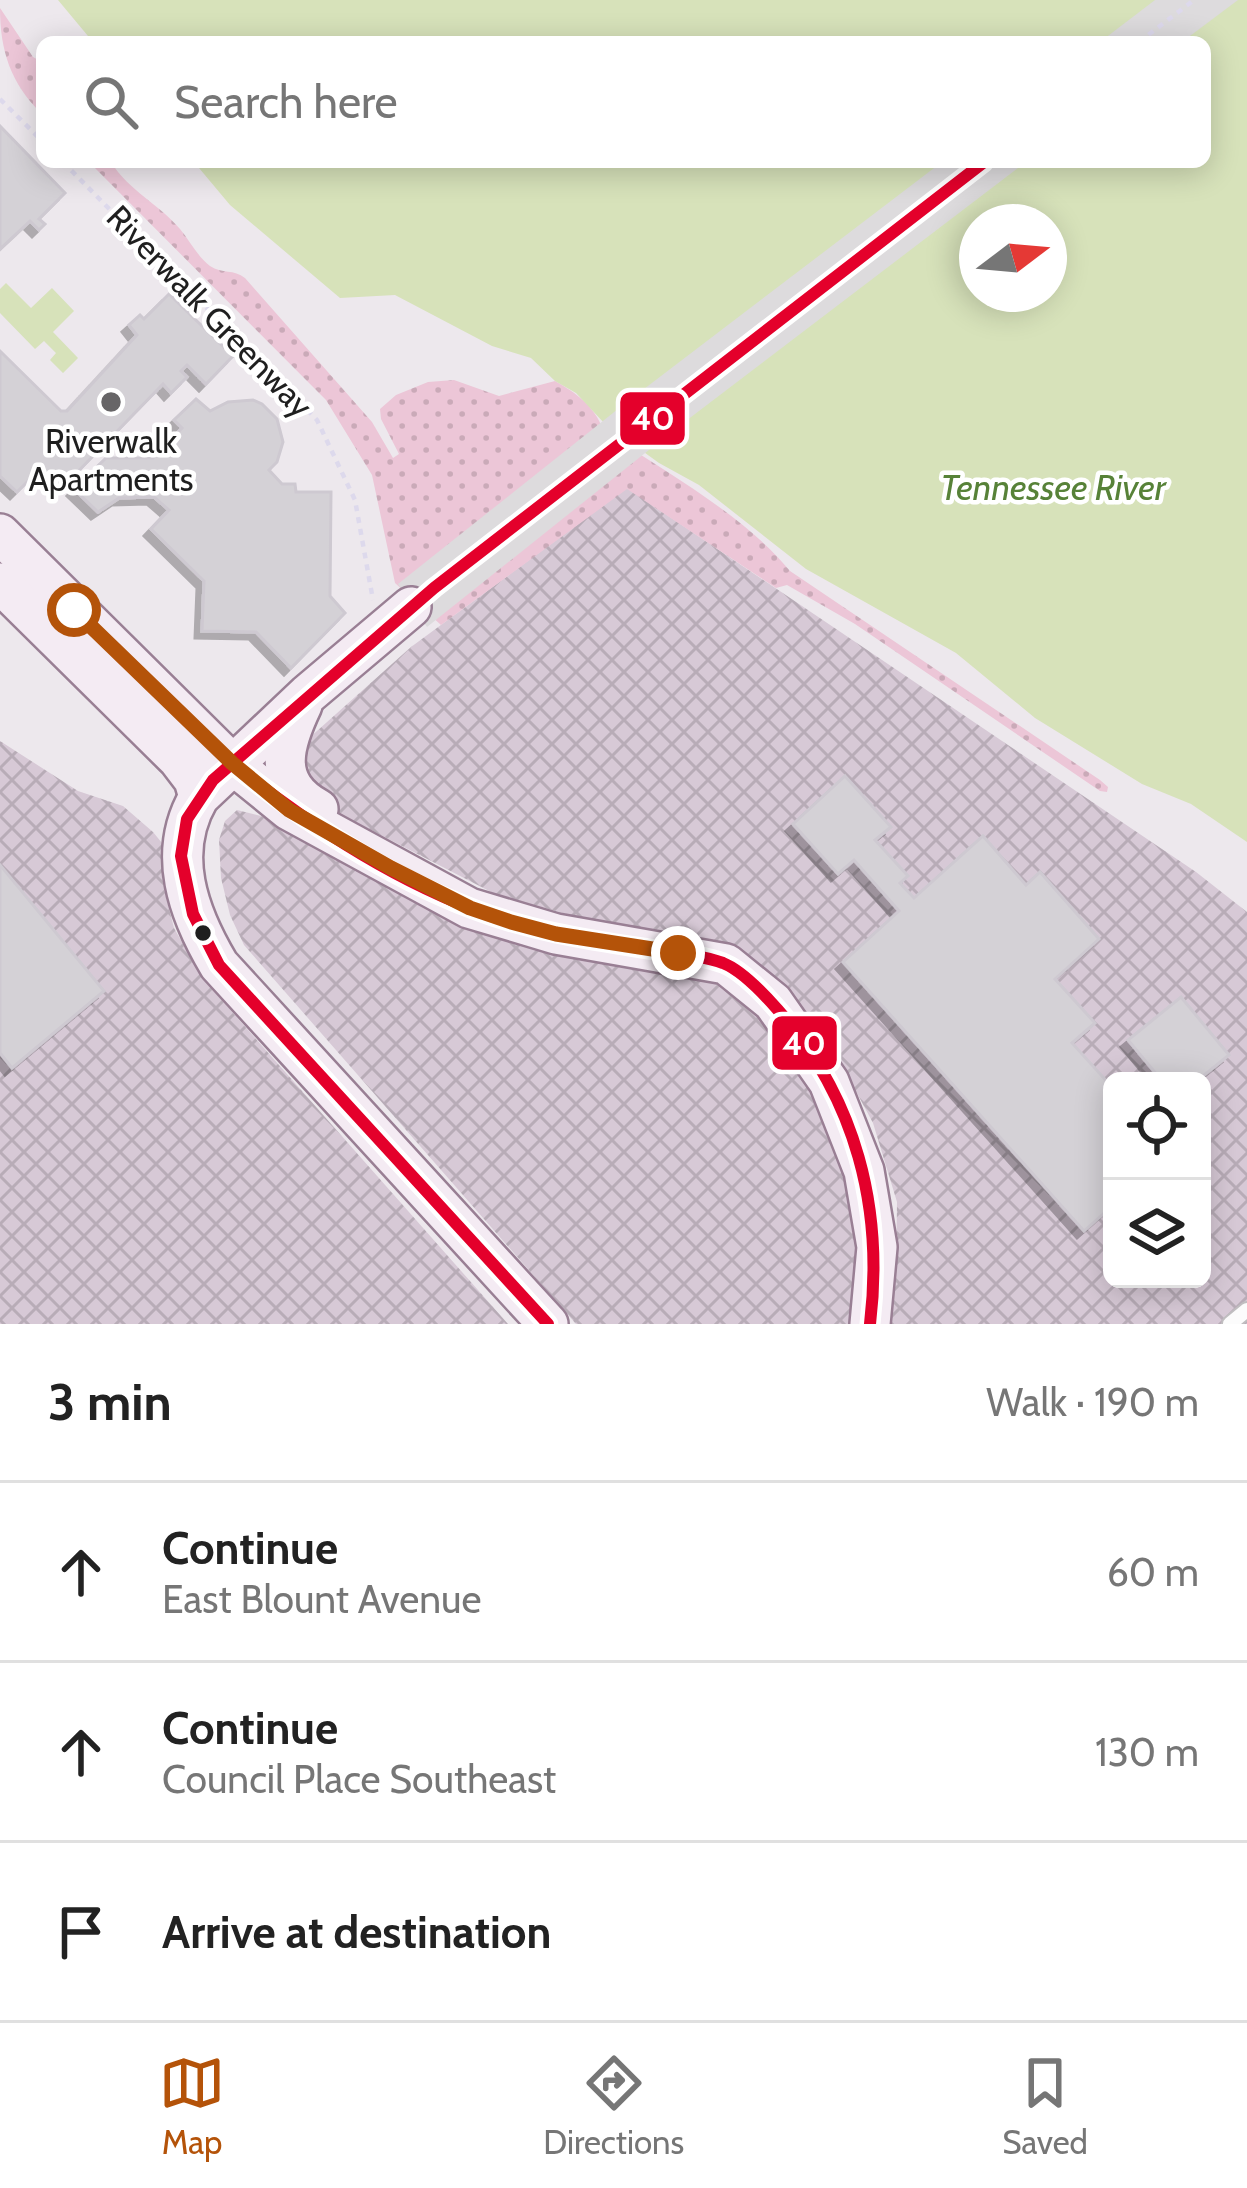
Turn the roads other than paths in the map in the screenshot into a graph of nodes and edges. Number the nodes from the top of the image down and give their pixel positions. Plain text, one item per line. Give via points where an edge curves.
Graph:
1 (0, 534) edge
2 (0, 583) edge
3 (393, 608) road end
4 (62, 621) junction
5 (308, 694) junction
6 (232, 763) junction
7 (199, 797) junction
8 (391, 868) junction
9 (1247, 1310) edge
10 (548, 1324) edge
11 (870, 1324) edge
12 (1230, 1324) edge

1 - 4 main road
2 - 4 main road
3 - 5 main road
4 - 6 main road
4 - 7 main road via 178,759
5 - 6 main road
5 - 8 main road via 285,749 291,785 358,832
6 - 7 main road
6 - 8 main road via 289,810
7 - 10 main road via 181,847 185,888 219,965
8 - 11 main road via 511,922 726,964 773,1002 830,1082 864,1171 877,1247
9 - 12 lane

